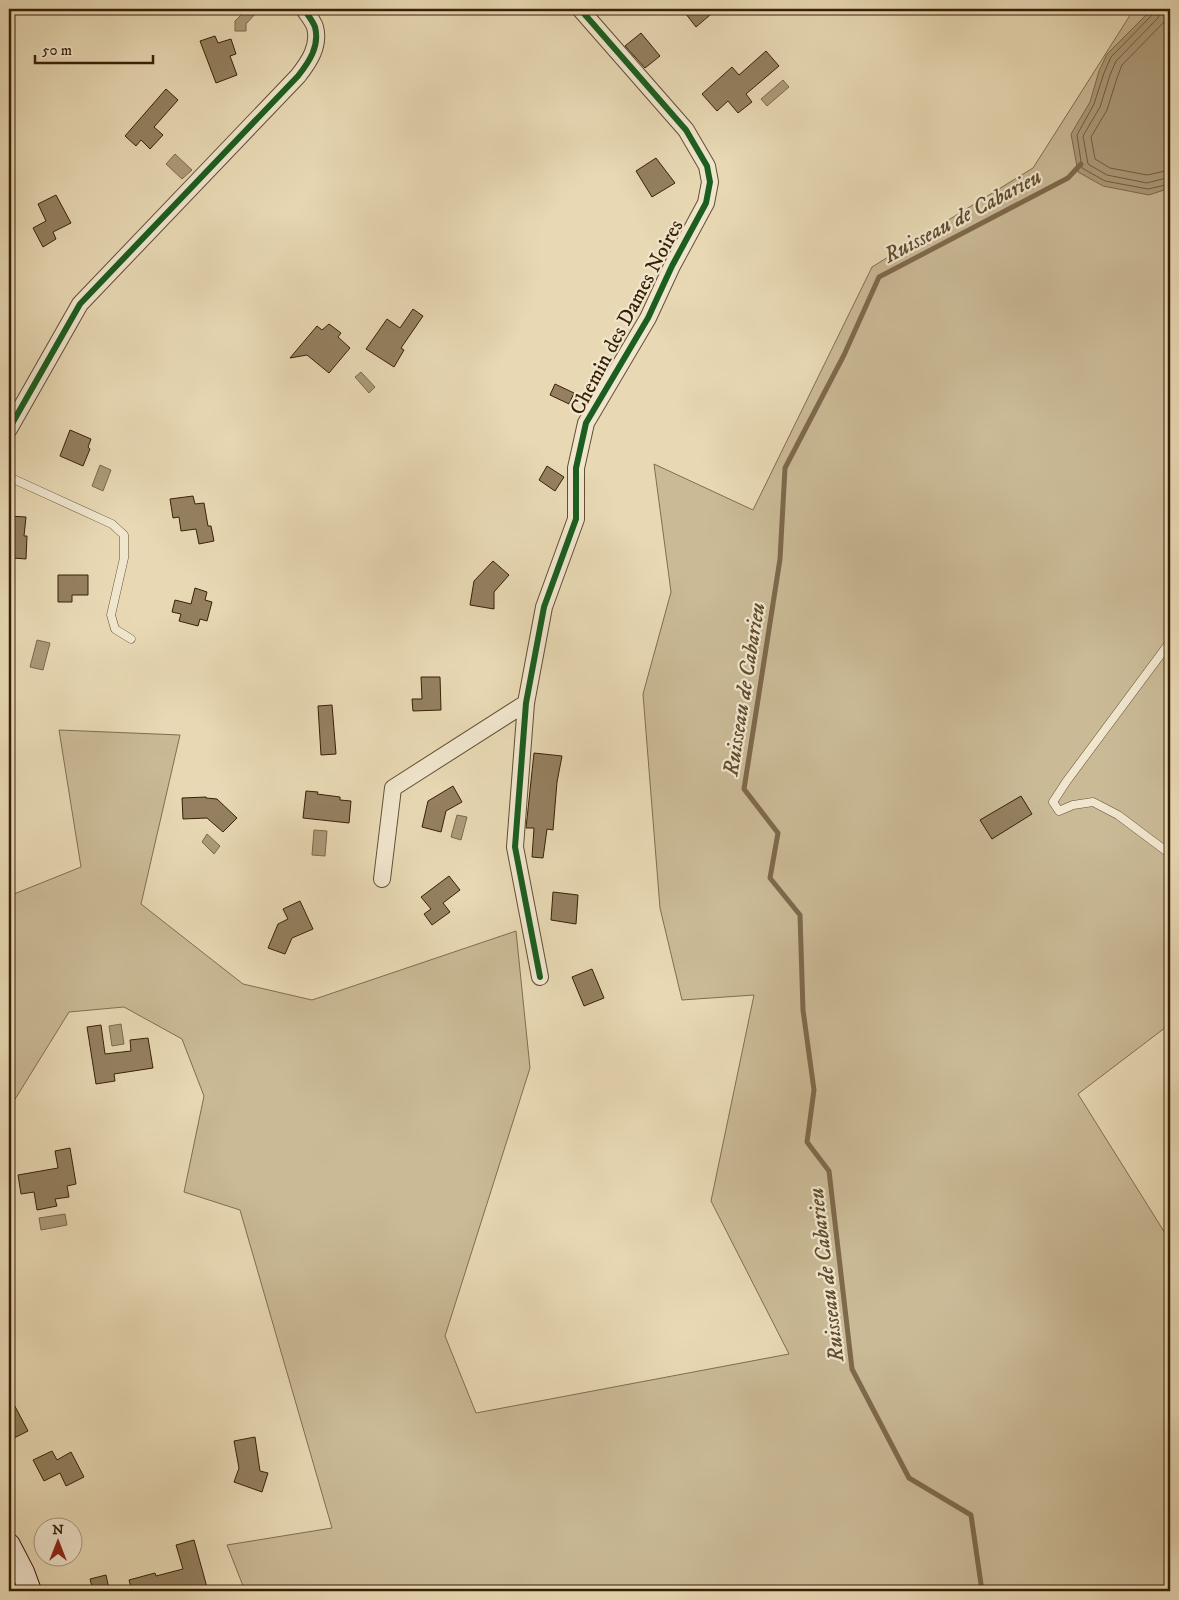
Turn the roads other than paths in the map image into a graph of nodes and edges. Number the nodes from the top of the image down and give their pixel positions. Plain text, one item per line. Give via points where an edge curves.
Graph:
1 (304, 9) edge
2 (580, 9) edge
3 (9, 429) edge
4 (9, 476) edge
5 (131, 639) dead end
6 (1170, 642) edge
7 (526, 703) junction
8 (1170, 854) edge
9 (382, 879) dead end
10 (540, 977) dead end
11 (9, 1545) edge
12 (30, 1591) edge

1 - 3 street via 314,26 315,44 311,59 80,304
2 - 7 street, Chemin des Dames Noires via 686,130 707,166 710,182 706,203 648,318 586,423 576,468 576,519 544,607
4 - 5 lane via 112,524 124,535 124,558 111,614 115,629
6 - 8 lane via 1053,802 1060,811 1093,802 1118,815
7 - 9 street via 394,788
7 - 10 street, Chemin des Dames Noires via 515,848
11 - 12 street

